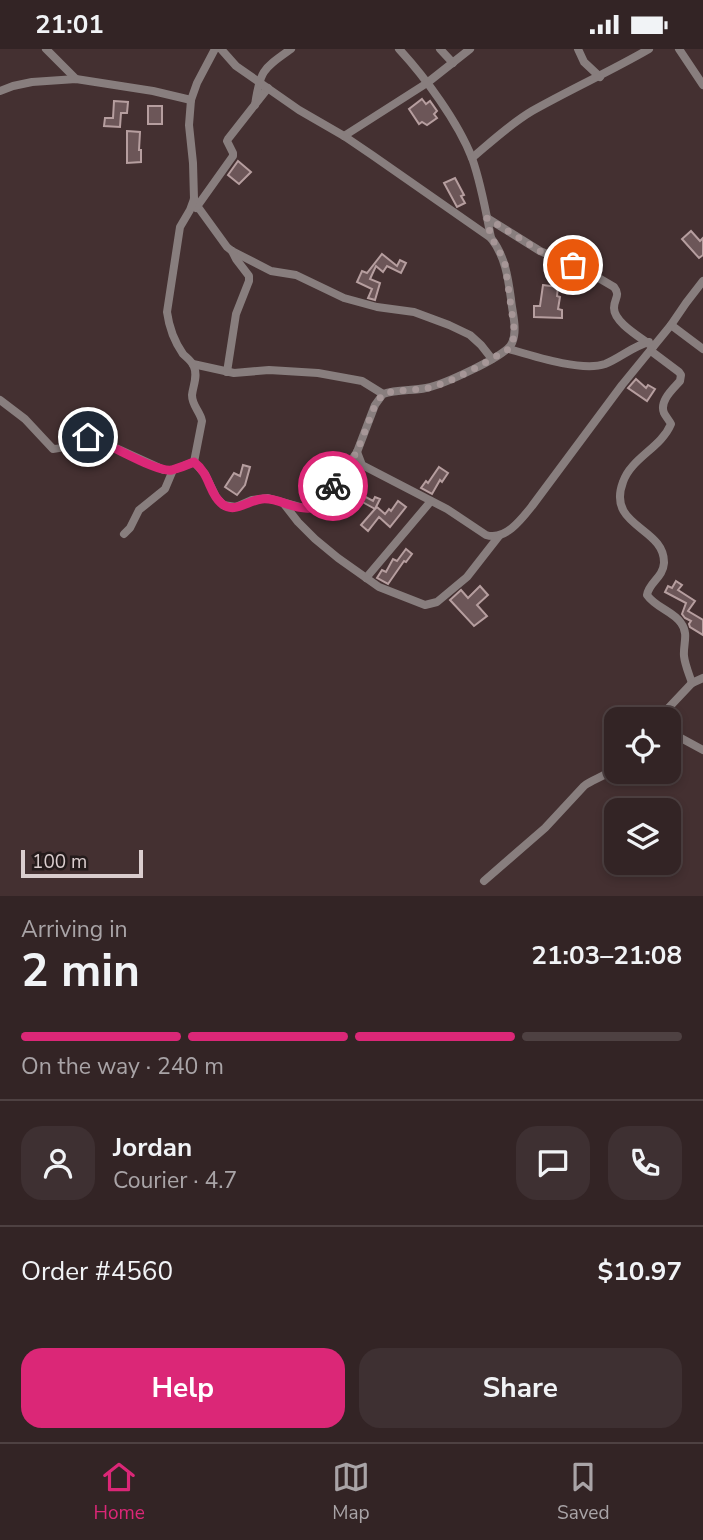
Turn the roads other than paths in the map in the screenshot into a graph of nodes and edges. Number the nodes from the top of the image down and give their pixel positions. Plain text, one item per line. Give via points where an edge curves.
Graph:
1 (46, 49) edge
2 (215, 49) edge
3 (221, 49) edge
4 (291, 49) edge
5 (399, 49) edge
6 (440, 49) edge
7 (470, 49) edge
8 (578, 49) edge
9 (649, 49) edge
10 (679, 49) edge
11 (453, 63) junction
12 (600, 77) junction
13 (76, 79) junction
14 (258, 81) junction
15 (426, 83) junction
16 (703, 85) edge
17 (268, 88) junction
18 (0, 91) edge
19 (191, 100) junction
20 (255, 105) junction
21 (344, 136) junction
22 (472, 158) junction
23 (194, 205) junction
24 (487, 218) junction
25 (491, 238) junction
26 (232, 251) junction
27 (703, 281) edge
28 (671, 325) junction
29 (652, 345) junction
30 (509, 349) junction
31 (703, 349) edge
32 (492, 359) junction
33 (197, 367) junction
34 (227, 372) junction
35 (383, 394) junction
36 (0, 400) edge
37 (357, 452) junction
38 (194, 462) junction
39 (362, 465) junction
40 (345, 468) junction
41 (173, 470) junction
42 (431, 501) junction
43 (284, 504) junction
44 (124, 534) dead end
45 (499, 536) junction
46 (366, 578) junction
47 (703, 678) edge
48 (692, 683) junction
49 (669, 707) edge
50 (681, 737) edge
51 (703, 750) edge
52 (604, 775) edge
53 (484, 881) dead end

1 - 13 street
2 - 19 street
3 - 14 street
4 - 14 street via 262,72
5 - 15 street
6 - 11 street
7 - 11 street
8 - 12 street
9 - 12 street
10 - 16 street
11 - 15 street
12 - 22 street via 516,121
13 - 18 street via 32,82
13 - 19 street
14 - 17 street
14 - 20 street
15 - 21 street
15 - 22 street
17 - 20 street
17 - 21 street
19 - 23 street
20 - 23 street via 227,141 233,156
21 - 25 street
22 - 24 street
23 - 26 street
23 - 33 street via 180,227 167,311 175,341
24 - 25 street
24 - 29 street via 540,251 617,289 616,316
25 - 30 street via 502,254 507,275 515,335
26 - 32 street via 344,298 414,312 449,325 470,335
26 - 34 street via 249,282 236,314
27 - 28 street
28 - 29 street
28 - 31 street
29 - 30 street via 589,367
29 - 45 street via 533,506
29 - 48 street via 681,377 663,404 670,427 628,471 620,502 663,554 662,573 647,595 683,626 684,658
30 - 32 street
32 - 35 street via 427,388
33 - 34 street
33 - 38 street via 192,398 202,421
34 - 35 street via 318,373 362,381
35 - 37 street
36 - 41 street via 53,449 88,437
37 - 39 street
37 - 40 street
38 - 41 street
38 - 43 street via 223,505 236,507 268,498
39 - 40 street
39 - 42 street
40 - 43 street via 318,505
41 - 44 street via 165,489 139,510
42 - 45 street via 486,535
42 - 46 street
43 - 46 street via 315,539
45 - 46 street via 467,577 438,602 425,605
47 - 48 street
48 - 49 street
50 - 51 street
52 - 53 street via 584,786 545,828

